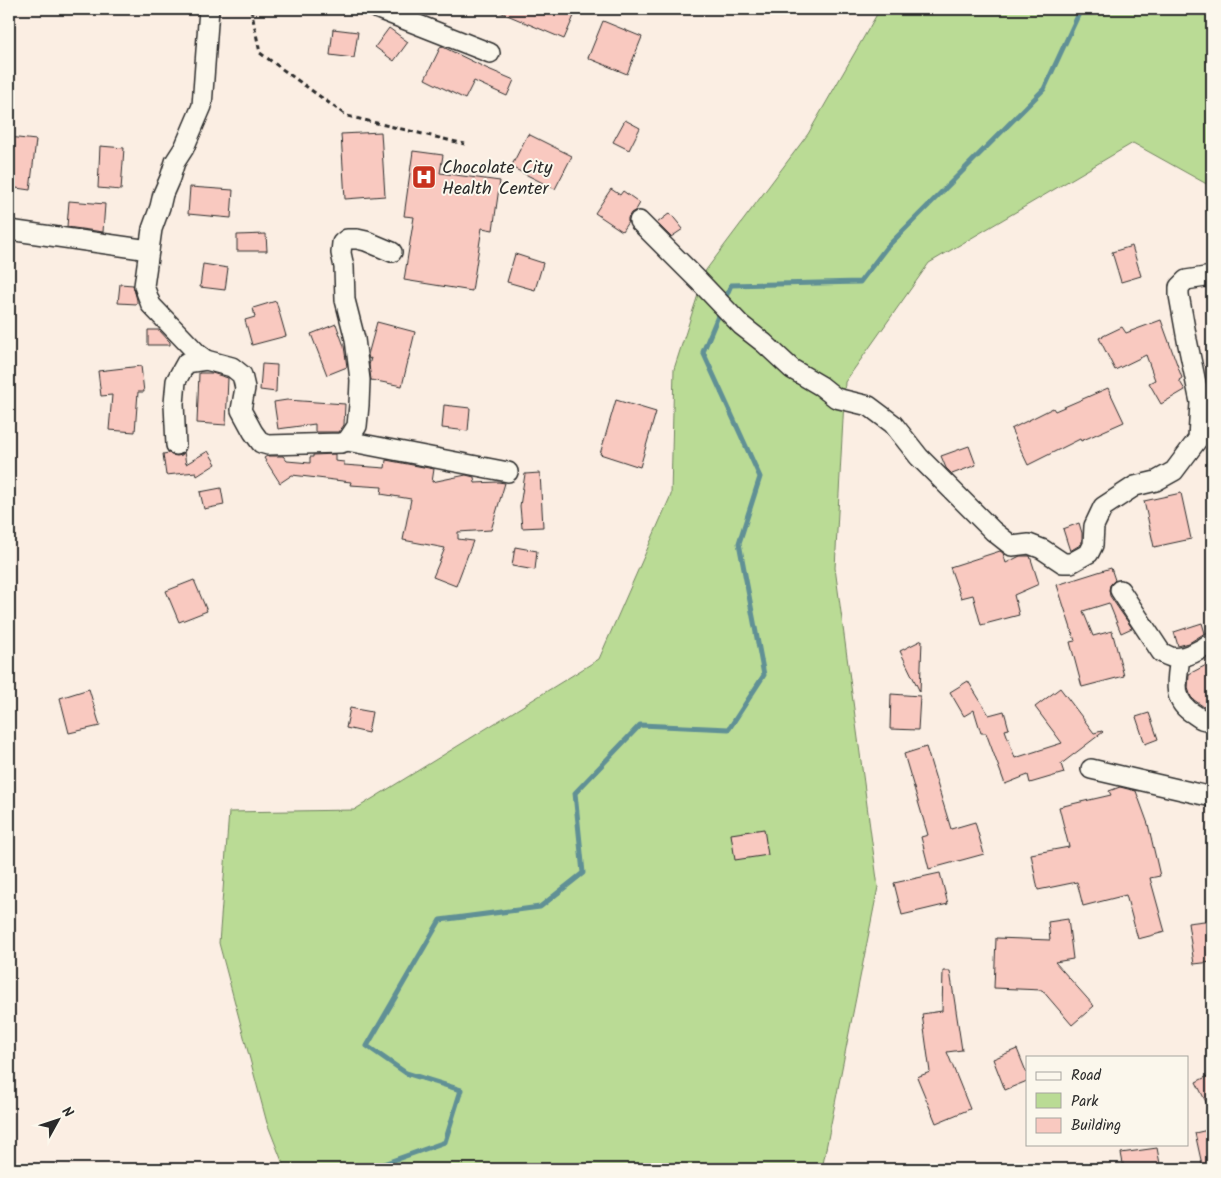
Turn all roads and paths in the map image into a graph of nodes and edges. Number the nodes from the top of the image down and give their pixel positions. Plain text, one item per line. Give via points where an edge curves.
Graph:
1 (209, 9) edge
2 (252, 9) edge
3 (378, 9) edge
4 (490, 53) dead end
5 (465, 144) dead end
6 (639, 221) dead end
7 (9, 230) edge
8 (149, 250) junction
9 (392, 252) dead end
10 (1212, 276) edge
11 (206, 360) junction
12 (346, 441) junction
13 (176, 446) dead end
14 (508, 472) dead end
15 (1120, 590) dead end
16 (1212, 642) edge
17 (1180, 658) junction
18 (1212, 720) edge
19 (1091, 769) dead end
20 (1212, 797) edge

1 - 8 street via 202,106 184,148 174,162 152,229
2 - 5 path via 260,53 347,116
3 - 4 street
6 - 10 street via 741,325 792,369 836,398 869,406 893,424 919,457 1012,546 1029,544 1063,563 1071,563 1088,553 1093,545 1094,526 1103,507 1135,486 1174,471 1198,438 1200,402 1179,295 1186,280
7 - 8 street
8 - 11 street via 144,286 151,305
9 - 12 street via 357,239 347,239 342,243 345,300 355,339 360,380 357,426
11 - 12 street via 232,367 242,376 245,388 242,410 261,443
11 - 13 street via 186,363 176,381
12 - 14 street
15 - 17 street via 1161,652
16 - 17 street
17 - 18 street via 1176,687 1180,701 1188,711 1205,721
19 - 20 street

